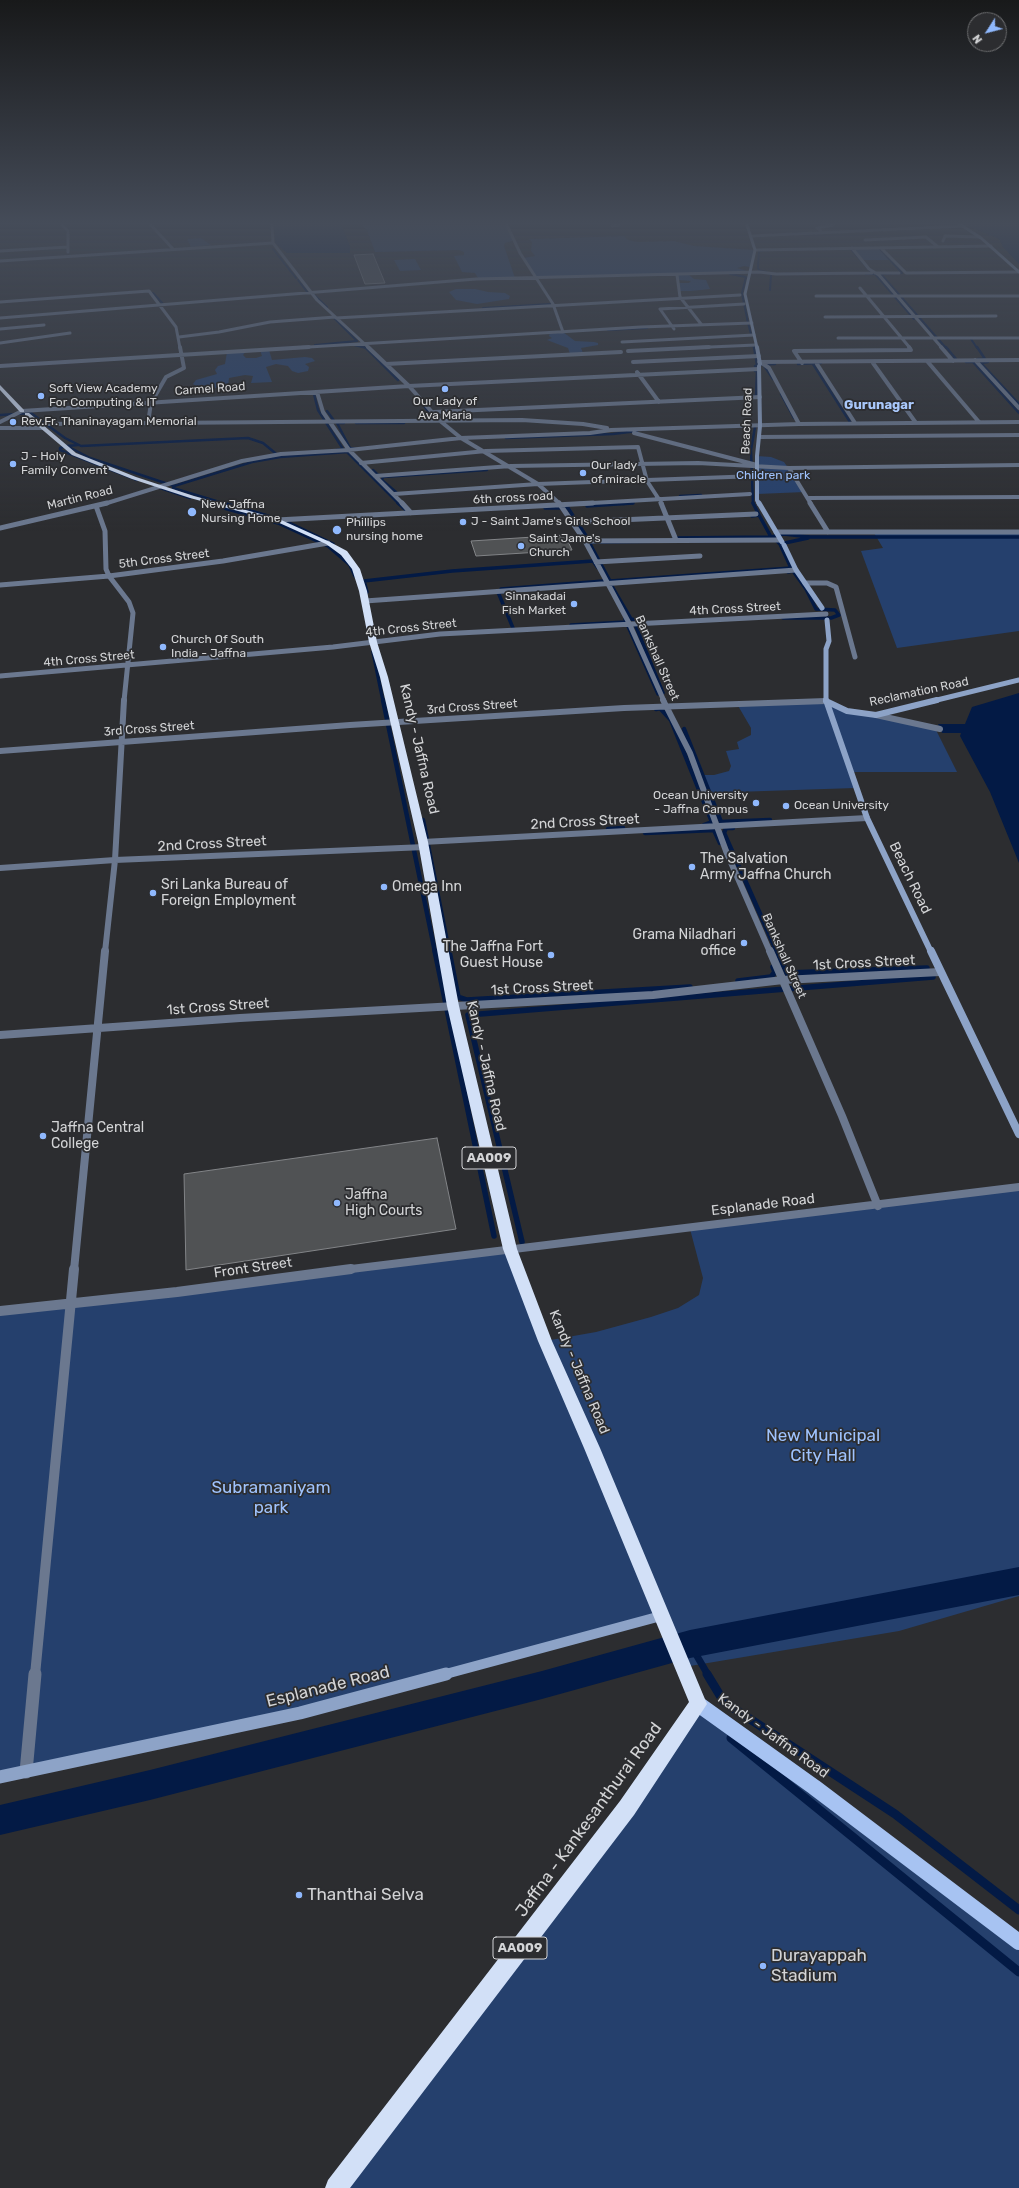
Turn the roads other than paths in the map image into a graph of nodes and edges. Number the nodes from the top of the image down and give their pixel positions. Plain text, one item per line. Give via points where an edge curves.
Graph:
1 (21, 327) edge
2 (176, 327) edge
3 (244, 327) edge
4 (346, 327) edge
5 (561, 327) edge
6 (651, 327) edge
7 (673, 327) edge
8 (753, 327) edge
9 (893, 327) edge
10 (925, 327) edge
11 (0, 329) edge
12 (614, 329) junction
13 (563, 332) junction
14 (70, 333) dead end
15 (754, 335) junction
16 (179, 337) junction
17 (681, 338) junction
18 (838, 338) dead end
19 (902, 338) junction
20 (934, 338) junction
21 (1019, 338) edge
22 (622, 342) junction
23 (0, 343) edge
24 (364, 344) junction
25 (756, 345) junction
26 (662, 349) junction
27 (628, 351) junction
28 (621, 352) dead end
29 (182, 355) junction
30 (759, 356) junction
31 (953, 360) junction
32 (975, 360) junction
33 (1019, 360) edge
34 (671, 361) junction
35 (927, 361) junction
36 (633, 362) junction
37 (802, 363) junction
38 (873, 363) dead end
39 (386, 364) junction
40 (817, 364) dead end
41 (759, 365) junction
42 (0, 366) edge
43 (680, 373) junction
44 (638, 374) junction
45 (409, 386) junction
46 (0, 387) edge
47 (317, 392) junction
48 (760, 397) junction
49 (659, 402) junction
50 (151, 403) junction
51 (1019, 408) edge
52 (434, 412) junction
53 (24, 413) junction
54 (440, 420) junction
55 (0, 422) edge
56 (979, 422) junction
57 (1002, 422) junction
58 (1019, 422) edge
59 (148, 423) junction
60 (333, 423) junction
61 (855, 423) junction
62 (916, 423) junction
63 (799, 424) junction
64 (41, 426) junction
65 (760, 426) junction
66 (1007, 427) dead end
67 (0, 428) edge
68 (611, 430) junction
69 (1011, 431) dead end
70 (759, 437) junction
71 (1018, 437) edge
72 (461, 438) junction
73 (349, 450) junction
74 (486, 451) junction
75 (361, 464) junction
76 (642, 464) junction
77 (757, 465) junction
78 (1019, 465) edge
79 (511, 466) junction
80 (789, 468) junction
81 (375, 476) junction
82 (757, 476) junction
83 (647, 481) junction
84 (538, 484) junction
85 (163, 486) junction
86 (394, 494) junction
87 (750, 494) dead end
88 (1019, 497) edge
89 (809, 498) junction
90 (660, 499) junction
91 (96, 506) junction
92 (563, 506) junction
93 (412, 514) junction
94 (760, 514) junction
95 (669, 519) junction
96 (277, 520) junction
97 (573, 522) junction
98 (0, 528) edge
99 (776, 532) junction
100 (828, 532) junction
101 (1019, 532) edge
102 (676, 540) junction
103 (585, 541) junction
104 (782, 542) junction
105 (328, 543) junction
106 (700, 556) dead end
107 (596, 562) junction
108 (796, 570) junction
109 (109, 576) junction
110 (607, 582) junction
111 (805, 583) junction
112 (0, 585) edge
113 (365, 601) junction
114 (825, 613) junction
115 (629, 623) junction
116 (373, 642) junction
117 (855, 657) dead end
118 (127, 666) junction
119 (0, 676) edge
120 (1019, 680) edge
121 (826, 701) junction
122 (666, 706) junction
123 (876, 715) junction
124 (394, 722) junction
125 (940, 728) dead end
126 (121, 742) junction
127 (0, 751) edge
128 (867, 818) junction
129 (716, 827) junction
130 (424, 844) junction
131 (115, 860) junction
132 (0, 868) edge
133 (940, 972) junction
134 (783, 980) junction
135 (453, 1006) junction
136 (96, 1027) junction
137 (0, 1035) edge
138 (1019, 1134) edge
139 (1019, 1188) edge
140 (878, 1206) junction
141 (510, 1249) junction
142 (70, 1304) junction
143 (0, 1310) edge
144 (661, 1616) junction
145 (698, 1704) junction
146 (26, 1772) junction
147 (0, 1777) edge
148 (1019, 1942) edge
149 (336, 2188) edge

1 - 11 street
2 - 16 street
3 - 16 street
4 - 24 street, Bankshall Street
5 - 13 street
6 - 12 street
7 - 17 street
8 - 15 main road, Beach Road
9 - 19 street
10 - 20 street
12 - 13 street
12 - 22 street
13 - 24 street
14 - 23 street
15 - 17 street
15 - 25 main road, Beach Road
16 - 29 street
17 - 22 street
18 - 19 street
19 - 20 street
19 - 37 street via 911,350 794,351
20 - 21 street
20 - 31 street
22 - 27 street
24 - 29 street
24 - 39 street, Bankshall Street
25 - 26 street
25 - 30 main road, Beach Road
26 - 27 street
26 - 34 street
27 - 36 street
28 - 39 street
29 - 42 street
29 - 50 street via 184,368 166,377
30 - 34 street
30 - 41 main road, Beach Road
31 - 32 street, Carmel Road
31 - 35 street, Carmel Road
32 - 33 street, Carmel Road
32 - 51 street
34 - 36 street
34 - 43 street
35 - 37 street, Carmel Road
35 - 56 street
36 - 44 street
37 - 41 street, Carmel Road
38 - 62 street
39 - 45 street, Bankshall Street
40 - 61 street
41 - 43 street, Carmel Road
41 - 48 main road, Beach Road
41 - 63 street via 770,368
43 - 44 street, Carmel Road
44 - 45 street, Carmel Road
44 - 49 street
45 - 47 street, Carmel Road
45 - 52 street, Bankshall Street
46 - 53 highway, Kandy - Jaffna Road / AA009
47 - 50 street, Carmel Road
47 - 60 street via 323,412
48 - 49 street
48 - 65 main road, Beach Road
49 - 52 street
50 - 53 street, Carmel Road
50 - 59 street
52 - 54 street, Bankshall Street
53 - 55 street
53 - 64 highway, Kandy - Jaffna Road / AA009
54 - 60 street
54 - 68 street via 575,423
54 - 72 street, Bankshall Street
56 - 57 street
56 - 62 street
57 - 58 street
57 - 66 street
59 - 60 street
59 - 64 street
60 - 73 street
61 - 62 street
61 - 63 street
63 - 65 street
64 - 67 street
64 - 85 highway, Kandy - Jaffna Road / AA009 via 74,454 134,478
65 - 68 street
65 - 70 main road, Beach Road
68 - 72 street, Martin Road
68 - 77 street via 646,435
69 - 71 street
70 - 71 street
70 - 77 main road, Beach Road
72 - 73 street, Martin Road
72 - 74 street, Bankshall Street
73 - 75 street
73 - 85 street, Martin Road via 281,454 242,461
74 - 75 street
74 - 76 street via 638,447
74 - 79 street, Bankshall Street
75 - 81 street
76 - 77 street
76 - 79 street
76 - 83 street
77 - 80 street
77 - 82 main road, Beach Road
78 - 80 street
79 - 81 street
79 - 84 street, Bankshall Street
80 - 89 street
81 - 86 street
82 - 83 street
82 - 94 main road, Beach Road via 756,500
83 - 84 street
83 - 90 street
84 - 86 street
84 - 92 street, Bankshall Street
85 - 91 street, Martin Road
85 - 96 highway, Kandy - Jaffna Road / AA009 via 192,497
86 - 93 street
87 - 90 street, 6th cross road
88 - 89 street
89 - 100 street
90 - 92 street, 6th cross road
90 - 95 street
91 - 98 street, Martin Road
91 - 109 street via 105,531 105,560
92 - 93 street, 6th cross road
92 - 97 street, Bankshall Street
93 - 96 street, 6th cross road
94 - 95 street
94 - 99 main road, Beach Road
95 - 97 street
95 - 102 street
96 - 105 highway, Kandy - Jaffna Road / AA009
97 - 103 street, Bankshall Street
99 - 100 street
99 - 104 main road, Beach Road
100 - 101 street
102 - 103 street
102 - 104 street
103 - 107 street, Bankshall Street
104 - 108 main road, Beach Road
105 - 109 street, 5th Cross Street via 223,562
105 - 113 highway, Kandy - Jaffna Road / AA009 via 344,553 353,563
106 - 107 street
107 - 110 street, Bankshall Street
108 - 110 street
108 - 111 main road, Beach Road
109 - 112 street, 5th Cross Street
109 - 118 street via 130,602 133,613
110 - 113 street
110 - 115 street, Bankshall Street
111 - 114 main road, Beach Road
111 - 117 street via 827,583 836,587
113 - 116 highway, Kandy - Jaffna Road / AA009
114 - 115 street, 4th Cross Street
114 - 121 main road, Beach Road via 829,641 826,649
115 - 116 street, 4th Cross Street via 440,634
115 - 122 street, Bankshall Street
116 - 118 street, 4th Cross Street
116 - 124 highway, Kandy - Jaffna Road / AA009
118 - 119 street, 4th Cross Street
118 - 126 street
120 - 123 main road, Reclamation Road
121 - 122 street, 3rd Cross Street
121 - 123 main road, Reclamation Road via 847,711
121 - 128 main road, Beach Road
122 - 124 street, 3rd Cross Street
122 - 129 street, Bankshall Street via 696,768
123 - 125 street
124 - 126 street, 3rd Cross Street
124 - 130 highway, Kandy - Jaffna Road / AA009
126 - 127 street, 3rd Cross Street
126 - 131 street
128 - 129 street, 2nd Cross Street
128 - 133 main road, Beach Road
129 - 130 street, 2nd Cross Street
129 - 134 street, Bankshall Street
130 - 131 street, 2nd Cross Street
130 - 135 highway, Kandy - Jaffna Road / AA009
131 - 132 street, 2nd Cross Street
131 - 136 street
133 - 134 street, 1st Cross Street
133 - 138 main road, Beach Road
134 - 135 street, 1st Cross Street via 653,995
134 - 140 street, Bankshall Street
135 - 136 street, 1st Cross Street
135 - 141 highway, Kandy - Jaffna Road / AA009
136 - 137 street, 1st Cross Street
136 - 142 street
139 - 140 street, Esplanade Road
140 - 141 street, Esplanade Road
141 - 142 street, Front Street
141 - 144 highway, Kandy - Jaffna Road / AA009 via 545,1341
142 - 143 street, Front Street
142 - 146 street
144 - 145 highway, Kandy - Jaffna Road / AA009
144 - 146 main road, Esplanade Road via 300,1713
145 - 148 main road, Kandy - Jaffna Road via 821,1792
145 - 149 highway, Jaffna - Kankesanthurai Road / AA009 via 627,1808
146 - 147 main road, Esplanade Road

